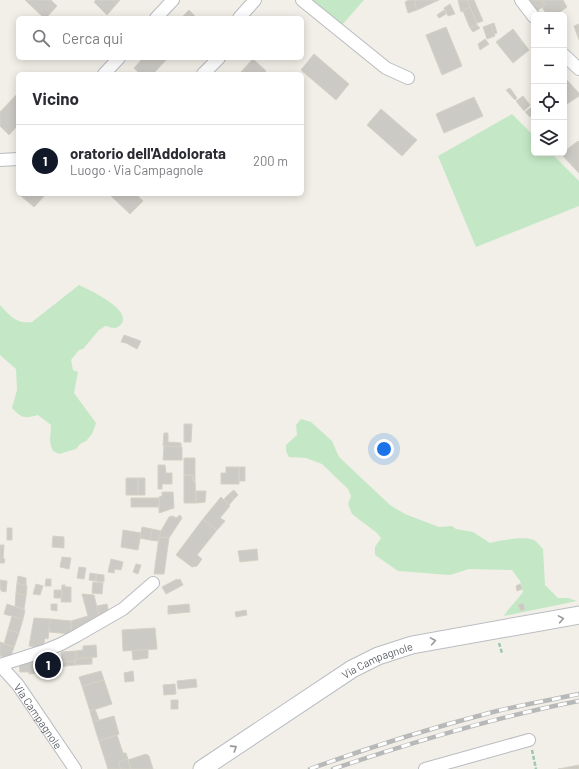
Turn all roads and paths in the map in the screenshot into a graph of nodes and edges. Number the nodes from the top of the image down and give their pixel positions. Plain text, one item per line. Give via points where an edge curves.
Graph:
1 (173, 0) edge
2 (255, 0) edge
3 (302, 0) edge
4 (521, 0) edge
5 (531, 13) edge
6 (158, 16) edge
7 (241, 16) edge
8 (567, 58) edge
9 (117, 60) edge
10 (217, 60) edge
11 (579, 69) edge
12 (106, 72) edge
13 (205, 72) edge
14 (408, 78) dead end
15 (16, 158) edge
16 (0, 160) edge
17 (153, 583) dead end
18 (579, 615) edge
19 (0, 665) edge
20 (529, 740) dead end
21 (75, 769) edge
22 (202, 769) edge
23 (425, 769) edge

1 - 6 street
2 - 7 street
3 - 14 street via 386,68
4 - 5 street
8 - 11 street
9 - 12 street
10 - 13 street
15 - 16 street
17 - 19 street, Via Campagnole via 123,609 71,639
22 -> 18 street, Via Campagnole via 352,670 378,656 412,645
19 - 21 street, Via Campagnole via 18,685
20 - 23 street

